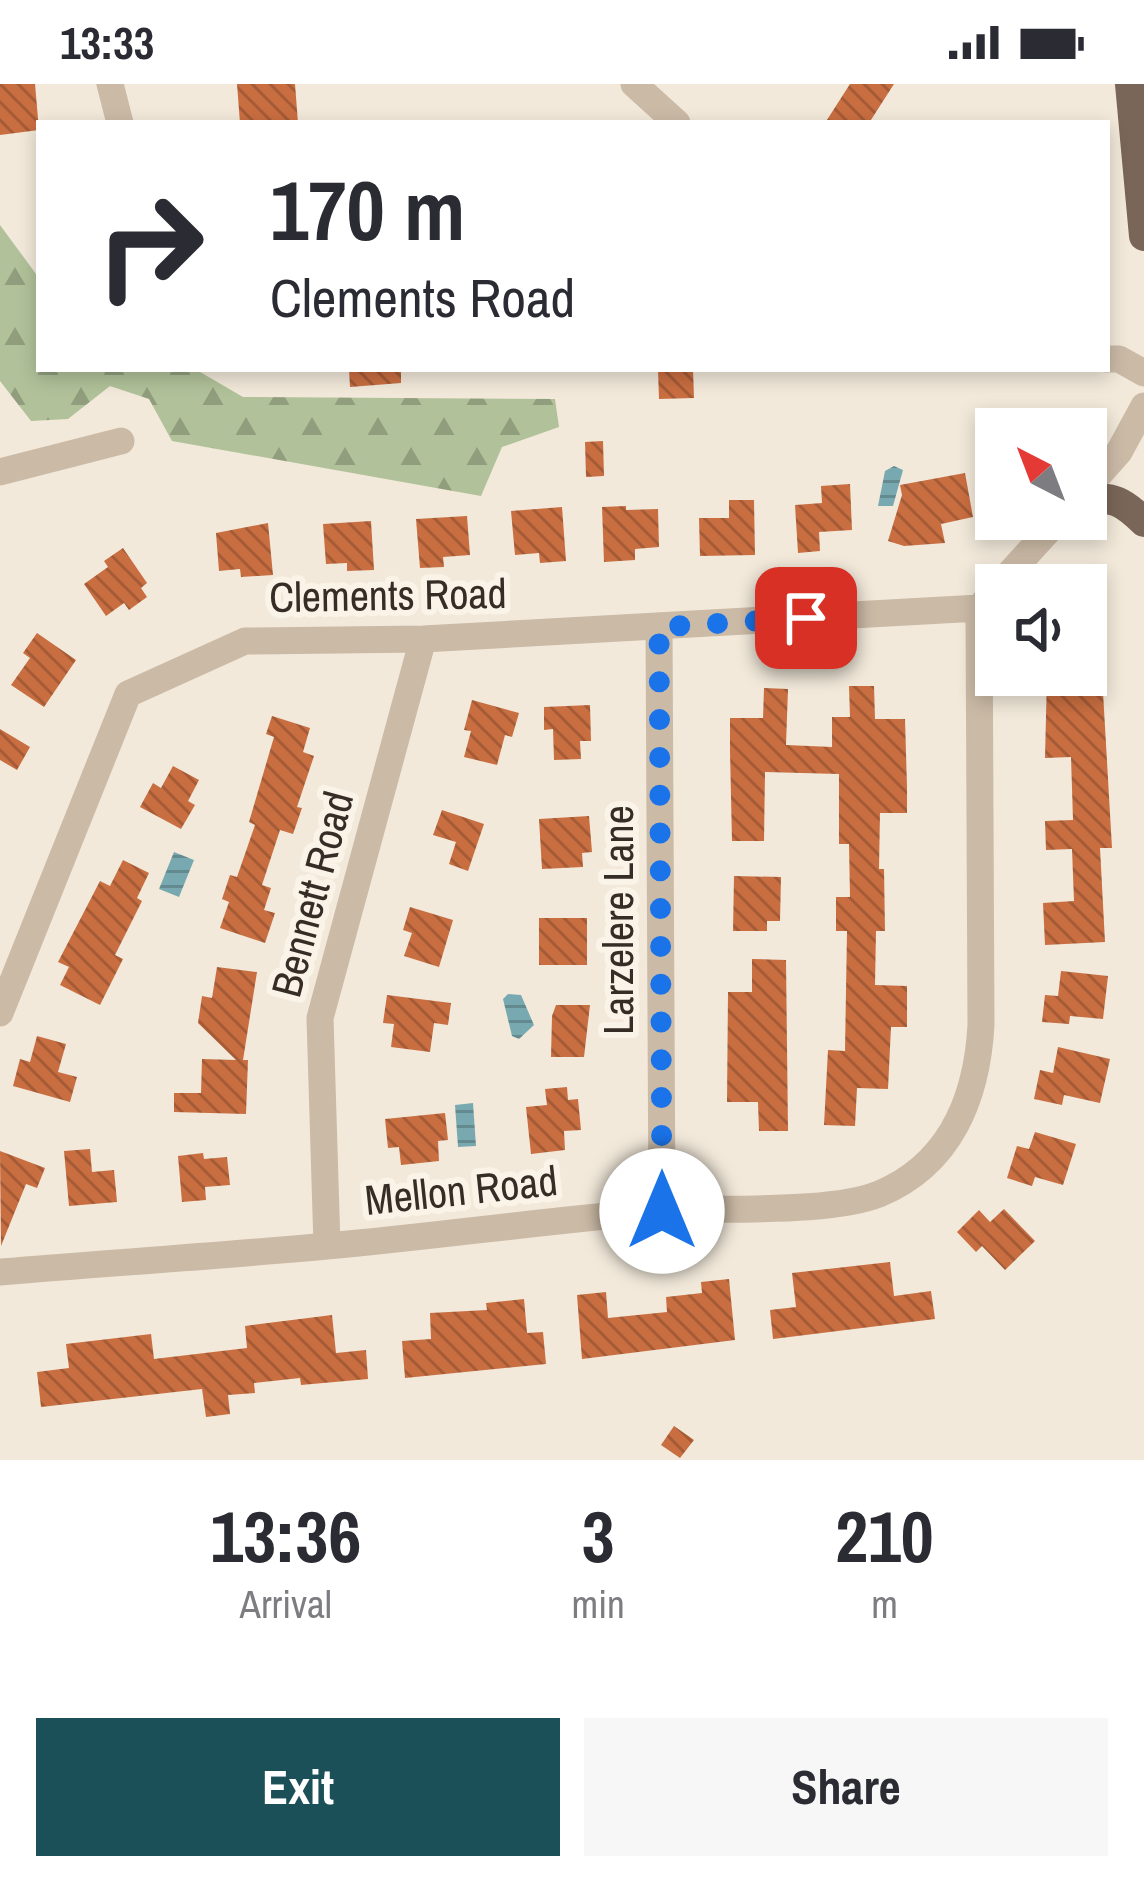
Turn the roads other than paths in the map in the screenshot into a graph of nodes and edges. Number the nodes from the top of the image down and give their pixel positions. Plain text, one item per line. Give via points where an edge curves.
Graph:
1 (110, 84) edge
2 (634, 84) edge
3 (1130, 84) edge
4 (119, 120) edge
5 (674, 120) edge
6 (1144, 236) edge
7 (1110, 359) edge
8 (1144, 373) edge
9 (1144, 406) edge
10 (121, 441) dead end
11 (1107, 465) edge
12 (0, 472) edge
13 (1107, 499) edge
14 (1144, 522) edge
15 (1040, 540) edge
16 (1018, 564) edge
17 (975, 596) edge
18 (659, 627) junction
19 (423, 640) junction
20 (989, 696) edge
21 (0, 1013) edge
22 (662, 1211) junction
23 (327, 1246) junction
24 (0, 1272) edge

1 - 4 street
2 - 5 street
3 - 6 main road
7 - 8 street
9 - 11 street
10 - 12 street
13 - 14 main road
15 - 16 street
17 - 18 street, Clements Road
18 - 19 street, Clements Road
18 - 22 street, Larzelere Lane
19 - 21 street, Clements Road via 245,641 128,694
19 - 23 street, Bennett Road via 320,1018
20 - 22 street, Mellon Road via 981,1025 977,1076 958,1121 932,1156 879,1193
22 - 23 street, Mellon Road
23 - 24 street, Mellon Road

